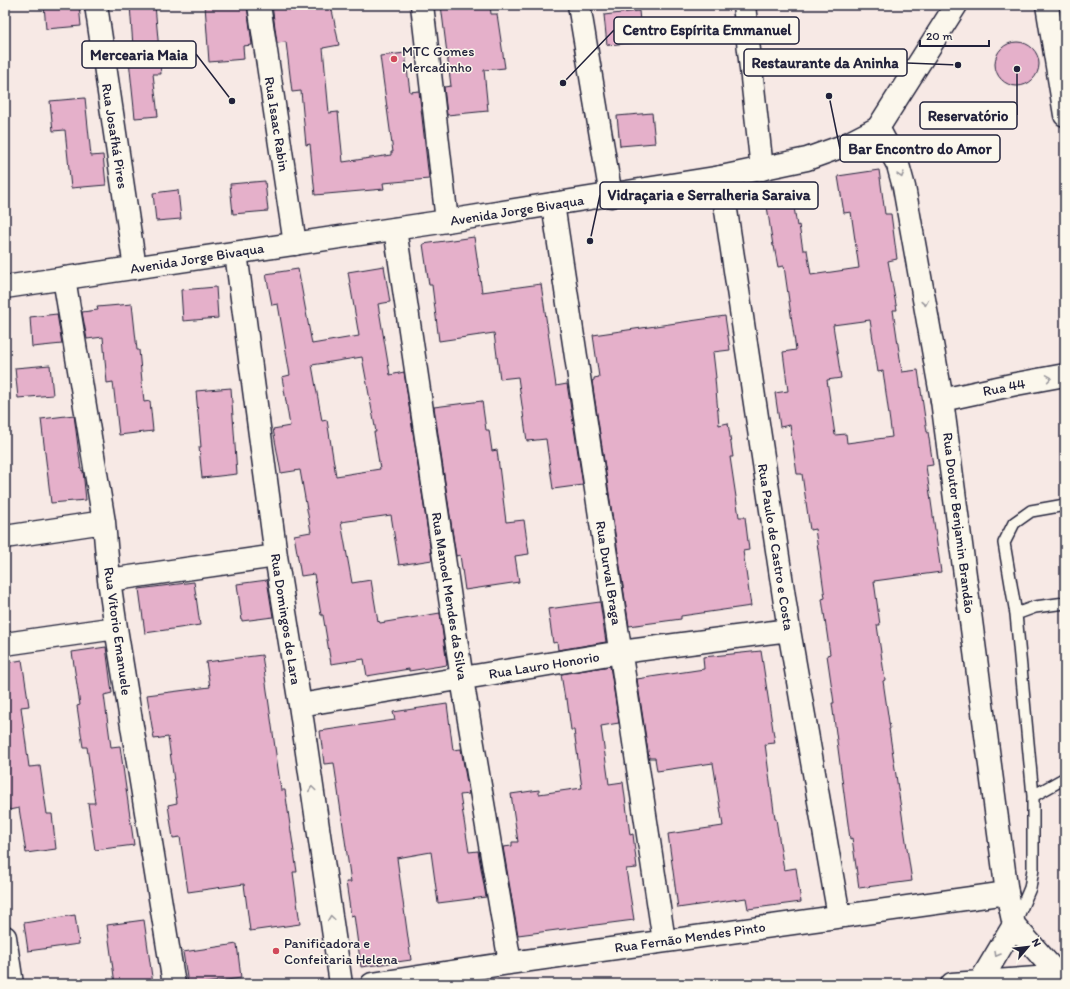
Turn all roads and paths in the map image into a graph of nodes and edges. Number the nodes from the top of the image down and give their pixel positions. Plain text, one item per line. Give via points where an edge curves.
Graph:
1 (96, 5) edge
2 (259, 5) edge
3 (422, 5) edge
4 (579, 5) edge
5 (744, 5) edge
6 (956, 5) edge
7 (1047, 5) edge
8 (1065, 115) edge
9 (878, 128) junction
10 (762, 169) junction
11 (721, 178) junction
12 (611, 196) junction
13 (553, 204) junction
14 (447, 222) junction
15 (395, 229) junction
16 (295, 244) junction
17 (236, 253) junction
18 (135, 268) junction
19 (64, 278) junction
20 (5, 287) edge
21 (1065, 375) edge
22 (942, 400) junction
23 (1065, 505) edge
24 (104, 522) junction
25 (5, 537) edge
26 (276, 556) junction
27 (109, 580) junction
28 (1065, 603) edge
29 (1016, 614) junction
30 (116, 628) junction
31 (789, 630) junction
32 (5, 644) edge
33 (622, 652) junction
34 (462, 679) junction
35 (300, 705) junction
36 (1065, 778) edge
37 (1033, 796) junction
38 (1008, 893) junction
39 (839, 916) junction
40 (1014, 925) junction
41 (5, 937) edge
42 (664, 941) junction
43 (510, 963) junction
44 (1062, 976) edge
45 (980, 982) junction
46 (12, 984) edge
47 (174, 984) edge
48 (341, 984) edge
49 (372, 984) edge
50 (952, 984) edge

1 - 18 street, Rua Josafhá Pires
2 - 16 street, Rua Isaac Rabin
3 - 14 street
4 - 12 street
5 - 10 street
6 - 9 street, Avenida Jorge Bivaqua
7 - 8 street
9 - 10 street, Avenida Jorge Bivaqua via 844,146 807,159
9 -> 22 street, Rua Doutor Benjamin Brandão via 898,165 904,187
10 - 11 street, Avenida Jorge Bivaqua
11 - 12 street, Avenida Jorge Bivaqua
11 - 31 street, Rua Paulo de Castro e Costa
12 - 13 street, Avenida Jorge Bivaqua
13 - 14 street, Avenida Jorge Bivaqua
13 - 33 street, Rua Durval Braga
14 - 15 street, Avenida Jorge Bivaqua
15 - 16 street, Avenida Jorge Bivaqua
15 - 34 street, Rua Manoel Mendes da Silva
16 - 17 street, Avenida Jorge Bivaqua
17 - 18 street, Avenida Jorge Bivaqua
17 - 26 street, Rua Domingos de Lara
18 - 19 street, Avenida Jorge Bivaqua
19 - 20 street, Avenida Jorge Bivaqua
19 - 24 street, Rua Vitorio Emanuele
22 -> 21 street, Rua 44
22 - 38 street, Rua Doutor Benjamin Brandão
23 - 29 lane via 1031,511 1014,523 1004,543
24 - 25 street
24 - 27 street, Rua Vitorio Emanuele
26 - 27 street
26 - 35 street, Rua Domingos de Lara
27 - 30 street, Rua Vitorio Emanuele
28 - 29 lane via 1035,607
29 - 37 lane
30 - 32 street
30 - 47 street, Rua Vitorio Emanuele
31 - 33 street, Rua Lauro Honorio
31 - 39 street, Rua Paulo de Castro e Costa
33 - 34 street, Rua Lauro Honorio
33 - 42 street, Rua Durval Braga
34 - 35 street, Rua Lauro Honorio
34 - 43 street, Rua Manoel Mendes da Silva
48 -> 35 street, Rua Domingos de Lara
36 - 37 lane
37 - 40 lane via 1033,869 1030,888
38 - 39 street, Rua Fernão Mendes Pinto
38 - 40 street, Rua Doutor Benjamin Brandão
39 - 42 street, Rua Fernão Mendes Pinto
40 - 44 street
40 -> 45 street
41 - 46 street
42 - 43 street, Rua Fernão Mendes Pinto
43 - 49 street, Rua Fernão Mendes Pinto
44 - 45 street
45 - 50 street

